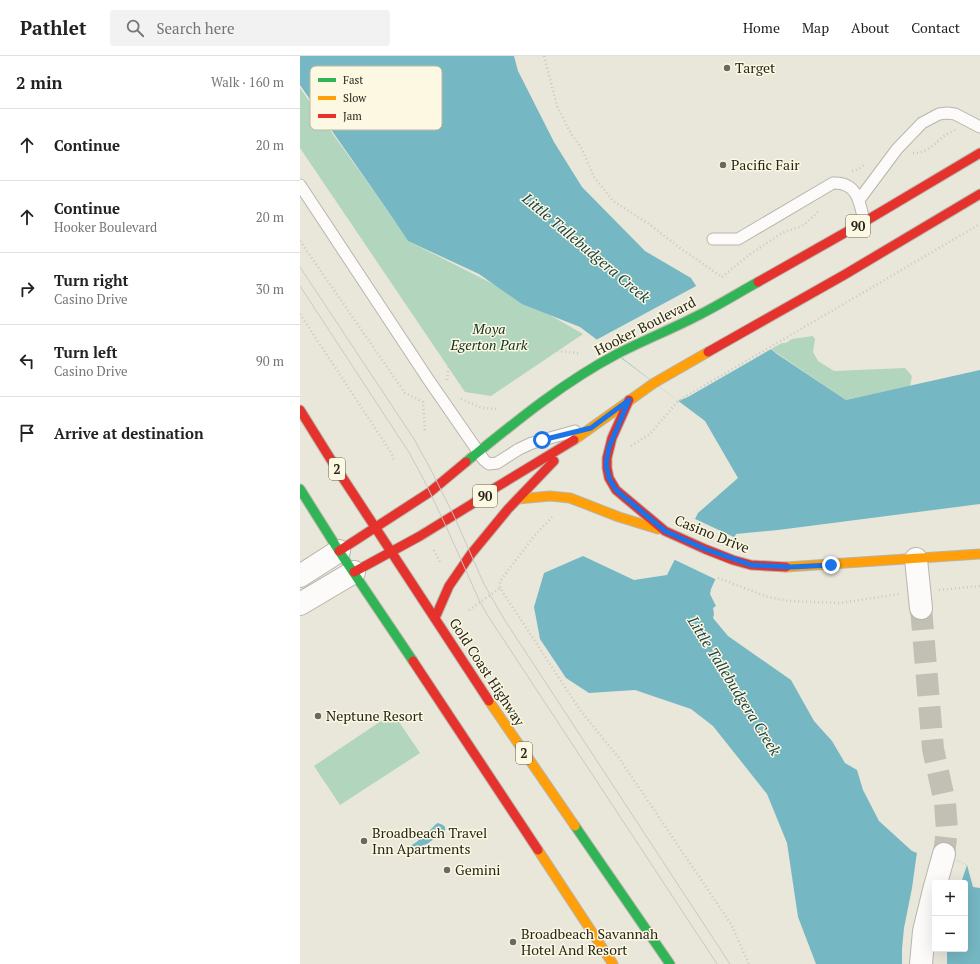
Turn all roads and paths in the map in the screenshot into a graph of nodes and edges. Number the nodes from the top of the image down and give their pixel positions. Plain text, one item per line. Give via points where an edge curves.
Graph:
1 (544, 56) edge
2 (980, 127) edge
3 (980, 153) edge
4 (300, 185) edge
5 (980, 194) edge
6 (859, 200) junction
7 (864, 222) junction
8 (980, 224) edge
9 (713, 239) dead end
10 (300, 241) edge
11 (722, 277) dead end
12 (300, 314) edge
13 (577, 358) dead end
14 (447, 380) dead end
15 (459, 399) dead end
16 (629, 400) junction
17 (501, 409) dead end
18 (300, 410) edge
19 (591, 428) junction
20 (425, 432) dead end
21 (577, 438) junction
22 (629, 448) dead end
23 (479, 452) junction
24 (394, 461) dead end
25 (300, 489) edge
26 (518, 499) junction
27 (555, 513) dead end
28 (376, 528) junction
29 (667, 532) junction
30 (432, 547) dead end
31 (339, 551) junction
32 (391, 552) junction
33 (980, 554) edge
34 (916, 559) junction
35 (442, 566) dead end
36 (354, 572) junction
37 (300, 576) edge
38 (725, 581) dead end
39 (980, 586) edge
40 (500, 588) junction
41 (920, 600) junction
42 (300, 604) edge
43 (469, 610) dead end
44 (435, 618) junction
45 (944, 854) tunnel mouth
46 (936, 880) edge
47 (932, 897) edge
48 (613, 964) edge
49 (670, 964) edge
50 (749, 964) edge
51 (921, 964) edge

1 - 11 path via 557,106 571,134 581,146 594,177 613,201
2 - 6 lane via 955,114 947,113 939,114 922,123 898,149
3 - 7 main road, Hooker Boulevard / 90
4 - 23 lane
5 - 16 main road, 90 via 654,383
6 - 7 lane
6 - 9 lane via 846,185 833,183 738,239
7 - 23 main road, Hooker Boulevard / 90 via 700,315 618,354 572,381
8 - 22 path via 678,401 650,434
10 - 20 path via 405,393 424,402
12 - 24 path via 392,454
13 - 14 path via 583,354 477,342 457,349 450,357
15 - 17 path via 482,408
16 - 19 main road, 90
16 - 29 main road, Casino Drive via 609,447 606,464 609,478 616,490
18 - 28 main road, Gold Coast Highway / 2
19 - 21 main road, 90
19 - 23 lane via 532,443 497,464 489,464
21 - 26 main road
21 - 32 main road, 90
23 - 28 main road, Hooker Boulevard / 90 via 430,492
25 - 31 main road
26 - 29 main road via 550,496 570,498 619,518
26 - 44 main road via 471,554 452,581
27 - 40 path via 500,581
28 - 31 main road, Hooker Boulevard / 90
28 - 32 main road, Gold Coast Highway / 2
29 - 34 main road, Casino Drive via 751,565 791,567
30 - 35 path
31 - 36 main road
31 - 37 street
32 - 36 main road, 90
32 - 44 main road, Gold Coast Highway / 2
33 - 34 main road, Casino Drive
34 - 41 street
36 - 42 street
36 - 48 main road
38 - 41 path via 768,598 789,601 840,603
39 - 41 path
40 - 43 path
40 - 50 path via 580,710 620,758 731,924
44 - 49 main road, Gold Coast Highway / 2 via 508,731
45 - 46 street
47 - 51 street via 924,931

